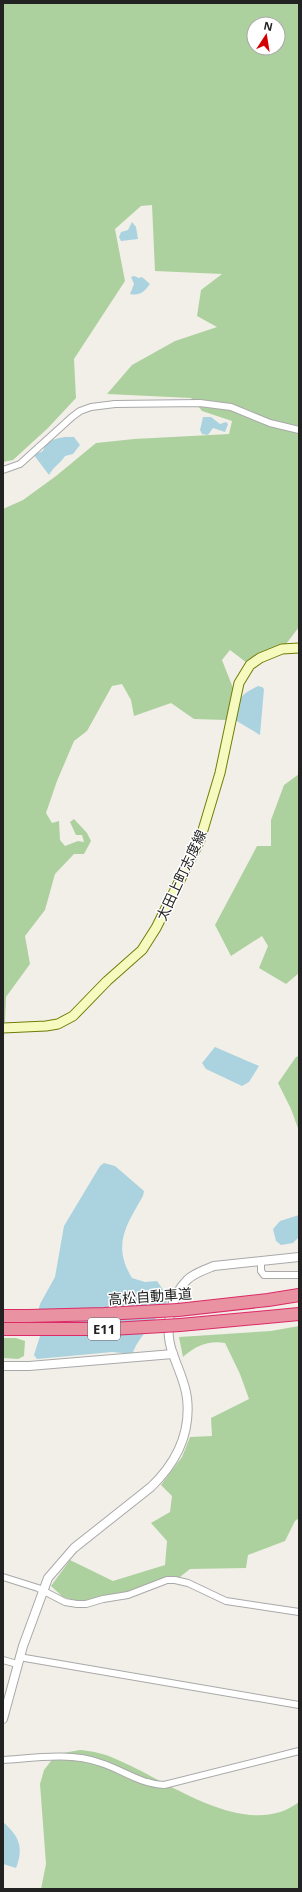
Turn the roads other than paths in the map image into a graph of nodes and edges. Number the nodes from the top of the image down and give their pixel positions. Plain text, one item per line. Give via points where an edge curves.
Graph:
1 (299, 430) edge
2 (3, 470) edge
3 (299, 648) edge
4 (3, 1028) edge
5 (299, 1257) edge
6 (261, 1262) junction
7 (299, 1275) edge
8 (299, 1295) edge
9 (299, 1314) edge
10 (3, 1316) edge
11 (3, 1329) edge
12 (173, 1354) junction
13 (3, 1366) edge
14 (3, 1577) edge
15 (44, 1590) junction
16 (299, 1612) edge
17 (3, 1660) edge
18 (18, 1661) junction
19 (299, 1705) edge
20 (3, 1719) edge
21 (299, 1751) edge
22 (3, 1760) edge

1 - 2 street via 218,405 115,404 80,411 20,464
3 - 4 main road, 太田上町志度線 via 282,649 260,658 250,665 239,683 220,773 200,840 156,928 142,950 70,1018 46,1026
5 - 6 street
6 - 7 street via 261,1271 264,1274
6 - 12 street via 214,1266 188,1280 177,1292 169,1323 169,1341
8 - 10 highway, 高松自動車道 / E11, bridge via 178,1310
9 - 11 highway, E11, bridge via 111,1329
12 - 13 street
12 - 15 street via 185,1385 188,1412 185,1433 175,1458 162,1477 151,1487 64,1558 48,1578
14 - 15 street
15 - 16 street via 65,1602 86,1604 128,1595 167,1580 175,1580 188,1583 226,1601
15 - 18 street
17 - 18 street
18 - 19 street
18 - 20 street
21 - 22 street via 164,1785 144,1782 101,1762 84,1758

